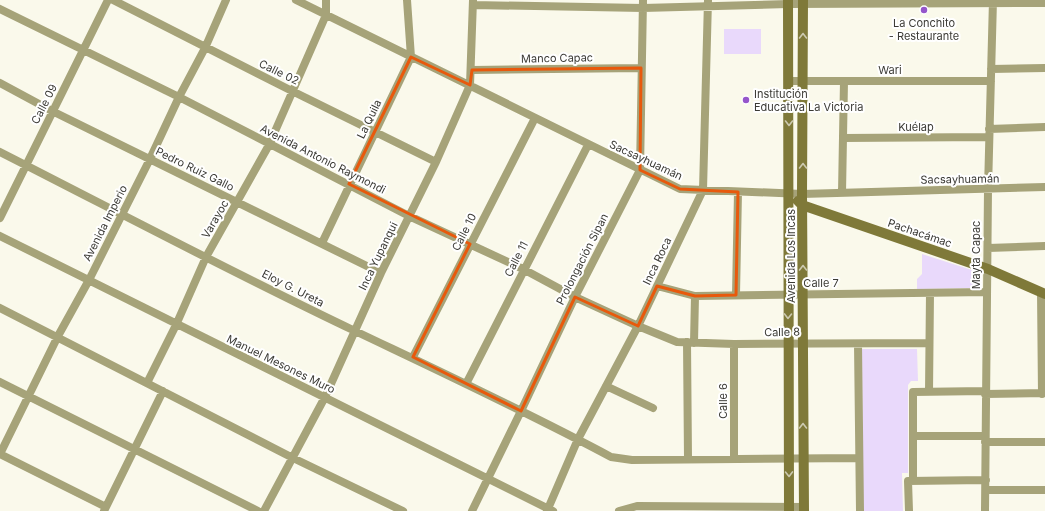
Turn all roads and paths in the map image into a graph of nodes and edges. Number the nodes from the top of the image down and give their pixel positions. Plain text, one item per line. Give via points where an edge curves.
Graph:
1 (108, 0) edge
2 (113, 0) edge
3 (226, 0) edge
4 (296, 0) edge
5 (326, 0) edge
6 (407, 0) edge
7 (473, 2) edge
8 (788, 2) edge
9 (803, 2) edge
10 (846, 2) edge
11 (993, 2) edge
12 (708, 3) edge
13 (1045, 3) edge
14 (643, 4) edge
15 (0, 9) edge
16 (326, 15) junction
17 (205, 48) junction
18 (84, 51) junction
19 (411, 57) junction
20 (641, 68) junction
21 (1045, 68) edge
22 (991, 69) junction
23 (472, 70) junction
24 (788, 81) junction
25 (803, 81) junction
26 (844, 81) junction
27 (991, 81) junction
28 (0, 83) edge
29 (470, 85) junction
30 (292, 91) junction
31 (179, 97) junction
32 (52, 111) junction
33 (535, 118) junction
34 (1045, 127) edge
35 (376, 131) junction
36 (989, 133) junction
37 (843, 138) junction
38 (269, 145) junction
39 (588, 145) junction
40 (0, 152) edge
41 (150, 159) junction
42 (436, 162) junction
43 (26, 165) junction
44 (640, 170) junction
45 (349, 184) junction
46 (1045, 188) edge
47 (988, 189) junction
48 (703, 190) junction
49 (738, 192) junction
50 (789, 193) junction
51 (842, 193) junction
52 (802, 194) junction
53 (238, 202) junction
54 (802, 205) junction
55 (120, 215) junction
56 (409, 216) junction
57 (0, 218) edge
58 (0, 236) edge
59 (322, 243) junction
60 (470, 244) junction
61 (1045, 246) edge
62 (988, 248) junction
63 (206, 257) junction
64 (523, 269) junction
65 (988, 269) junction
66 (380, 273) junction
67 (89, 280) junction
68 (657, 286) junction
69 (987, 292) junction
70 (930, 293) junction
71 (1043, 293) edge
72 (803, 294) junction
73 (736, 295) junction
74 (788, 295) junction
75 (695, 296) junction
76 (575, 297) junction
77 (0, 308) edge
78 (176, 325) junction
79 (638, 326) junction
80 (355, 331) junction
81 (58, 336) junction
82 (929, 342) junction
83 (690, 343) junction
84 (803, 343) junction
85 (734, 344) junction
86 (788, 344) junction
87 (858, 344) junction
88 (413, 357) junction
89 (0, 382) edge
90 (147, 383) junction
91 (466, 384) junction
92 (606, 386) junction
93 (163, 391) junction
94 (929, 392) junction
95 (985, 393) junction
96 (1044, 394) edge
97 (28, 396) junction
98 (325, 397) junction
99 (653, 408) dead end
100 (521, 412) junction
101 (913, 436) junction
102 (578, 439) junction
103 (985, 439) junction
104 (1045, 442) edge
105 (134, 449) junction
106 (0, 454) edge
107 (293, 458) junction
108 (858, 458) junction
109 (688, 459) junction
110 (734, 459) junction
111 (788, 459) junction
112 (803, 459) junction
113 (487, 480) junction
114 (986, 480) junction
115 (913, 481) junction
116 (986, 490) junction
117 (1045, 490) edge
118 (105, 509) edge
119 (689, 509) edge
120 (736, 509) edge
121 (789, 509) edge
122 (804, 509) edge
123 (549, 510) edge
124 (258, 511) edge
125 (264, 511) edge
126 (403, 511) edge
127 (472, 511) edge
128 (618, 511) edge
129 (860, 511) edge
130 (909, 511) edge
131 (985, 511) edge

1 - 18 street, Calle 09
2 - 17 street, Calle 02
3 - 17 street, Avenida Imperio
4 - 16 street, Sacsayhuamán
5 - 16 street, Varayoc
6 - 19 street, La Quila
7 - 14 street
7 - 23 street, Inca Yupanqui
8 - 9 street
8 - 12 street
8 - 24 street, Avenida Los Incas
9 - 10 street
25 -> 9 street, Avenida Los Incas
10 - 11 street
11 - 13 street
11 - 22 street, Mayta Capac
12 - 14 street
12 - 48 street, Inca Roca
14 - 20 street, Prolongación Sipan
15 - 18 street, Avenida Antonio Raymondi
16 - 19 street, Sacsayhuamán
16 - 30 street, Varayoc
17 - 30 street, Calle 02
17 - 31 street, Avenida Imperio
18 - 31 street, Avenida Antonio Raymondi
18 - 32 street, Calle 09
19 - 29 street, Sacsayhuamán
19 - 35 street, La Quila
20 - 23 street, Manco Capac
20 - 44 street, Prolongación Sipan
21 - 22 street
22 - 27 street, Mayta Capac
23 - 29 street, Inca Yupanqui
24 - 25 street, Wari
24 -> 50 street, Avenida Los Incas
25 - 26 street, Wari
52 -> 25 street, Avenida Los Incas
26 - 27 street, Wari
26 - 37 street
27 - 36 street, Mayta Capac
28 - 32 street, Pedro Ruiz Gallo
29 - 33 street, Sacsayhuamán
29 - 42 street, Inca Yupanqui
30 - 35 street, Calle 02
30 - 38 street, Varayoc
31 - 38 street, Avenida Antonio Raymondi
31 - 41 street, Avenida Imperio
32 - 41 street, Pedro Ruiz Gallo
32 - 43 street, Calle 09
33 - 39 street, Sacsayhuamán
33 - 60 street, Calle 10
34 - 36 street, Kuélap
35 - 42 street, Calle 02
35 - 45 street, La Quila
36 - 37 street, Kuélap
36 - 47 street, Mayta Capac
37 - 51 street
38 - 45 street, Avenida Antonio Raymondi
38 - 53 street, Varayoc
39 - 44 street, Sacsayhuamán
39 - 64 street, Calle 11
40 - 43 street, Eloy G. Ureta
41 - 53 street, Pedro Ruiz Gallo
41 - 55 street, Avenida Imperio
42 - 56 street, Inca Yupanqui
43 - 55 street, Eloy G. Ureta
43 - 57 street, Calle 09
44 - 48 street, Sacsayhuamán via 680,189
44 - 76 street, Prolongación Sipan
45 - 56 street, Avenida Antonio Raymondi
45 - 59 street, La Quila
46 - 47 street, Sacsayhuamán
47 - 51 street, Sacsayhuamán
47 - 62 street, Mayta Capac
48 - 49 street, Sacsayhuamán
48 - 68 street, Inca Roca
49 - 50 street, Sacsayhuamán
49 - 73 street
50 - 52 street, Sacsayhuamán
50 - 54 street, Pachacámac
50 - 74 street, Avenida Los Incas
51 - 52 street, Sacsayhuamán
52 - 54 street, Avenida Los Incas
53 - 59 street, Pedro Ruiz Gallo
53 - 63 street, Varayoc
54 - 65 street, Pachacámac
72 -> 54 street, Avenida Los Incas
55 - 63 street, Eloy G. Ureta
55 - 67 street, Avenida Imperio
56 - 60 street, Avenida Antonio Raymondi
56 - 66 street, Inca Yupanqui
58 - 67 street, Manuel Mesones Muro
59 - 66 street, Pedro Ruiz Gallo
60 - 64 street, Avenida Antonio Raymondi
60 - 88 street, Calle 10
61 - 62 street
62 - 65 street, Mayta Capac
63 - 78 street, Varayoc
63 - 80 street, Eloy G. Ureta
64 - 76 street, Avenida Antonio Raymondi
64 - 91 street, Calle 11
65 - 69 street, Mayta Capac
65 - 71 street, Pachacámac
66 - 80 street, Inca Yupanqui
67 - 78 street, Manuel Mesones Muro
67 - 81 street, Avenida Imperio
68 - 75 street, Calle 7
68 - 79 street, Inca Roca
69 - 70 street, Calle 7
69 - 95 street, Mayta Capac
70 - 72 street, Calle 7
70 - 82 street
71 - 96 street
72 - 74 street, Calle 7
72 - 84 street, Avenida Los Incas
73 - 74 street, Calle 7
73 - 75 street, Calle 7
74 -> 86 street, Avenida Los Incas
75 - 83 street
76 - 79 street, Avenida Antonio Raymondi
76 - 100 street, Prolongación Sipan
77 - 81 street
78 - 90 street, Varayoc
78 - 98 street, Manuel Mesones Muro
79 - 83 street, Calle 8 via 677,342
79 - 92 street, Inca Roca
80 - 88 street, Eloy G. Ureta
80 - 98 street, Inca Yupanqui
81 - 90 street
81 - 97 street, Avenida Imperio
82 - 87 street, Calle 8
82 - 94 street
83 - 85 street, Calle 8
83 - 109 street
84 - 86 street, Calle 8
84 - 87 street, Calle 8
112 -> 84 street, Avenida Los Incas
85 - 86 street, Calle 8
85 - 110 street, Calle 6
86 - 111 street, Avenida Los Incas
87 - 108 street
88 - 91 street, Eloy G. Ureta
89 - 97 street
90 - 93 street
91 - 100 street, Eloy G. Ureta
92 - 99 street
92 - 102 street, Inca Roca
93 - 105 street
93 - 107 street
94 - 95 street
94 - 101 street via 914,392
95 - 96 street
95 - 103 street, Mayta Capac
97 - 105 street
97 - 106 street, Avenida Imperio
98 - 107 street, Inca Yupanqui
98 - 113 street, Manuel Mesones Muro
100 - 102 street, Eloy G. Ureta
100 - 113 street, Prolongación Sipan
101 - 103 street
101 - 115 street
102 - 109 street, Eloy G. Ureta via 611,456 632,460
102 - 123 street, Inca Roca
103 - 104 street
103 - 114 street, Mayta Capac
105 - 118 street
105 - 124 street
106 - 118 street
107 - 125 street, Inca Yupanqui
107 - 126 street
108 - 112 street, Eloy G. Ureta
108 - 129 street
109 - 110 street, Eloy G. Ureta
110 - 111 street, Eloy G. Ureta
111 - 112 street, Eloy G. Ureta
111 -> 121 street, Avenida Los Incas
112 - 122 street, Avenida Los Incas
113 - 123 street, Manuel Mesones Muro
113 - 127 street, Prolongación Sipan
114 - 115 street
114 - 116 street, Mayta Capac
115 - 130 street via 908,481
116 - 117 street
116 - 131 street, Mayta Capac
119 - 120 street
119 - 128 street via 637,506
120 - 121 street
121 - 122 street

